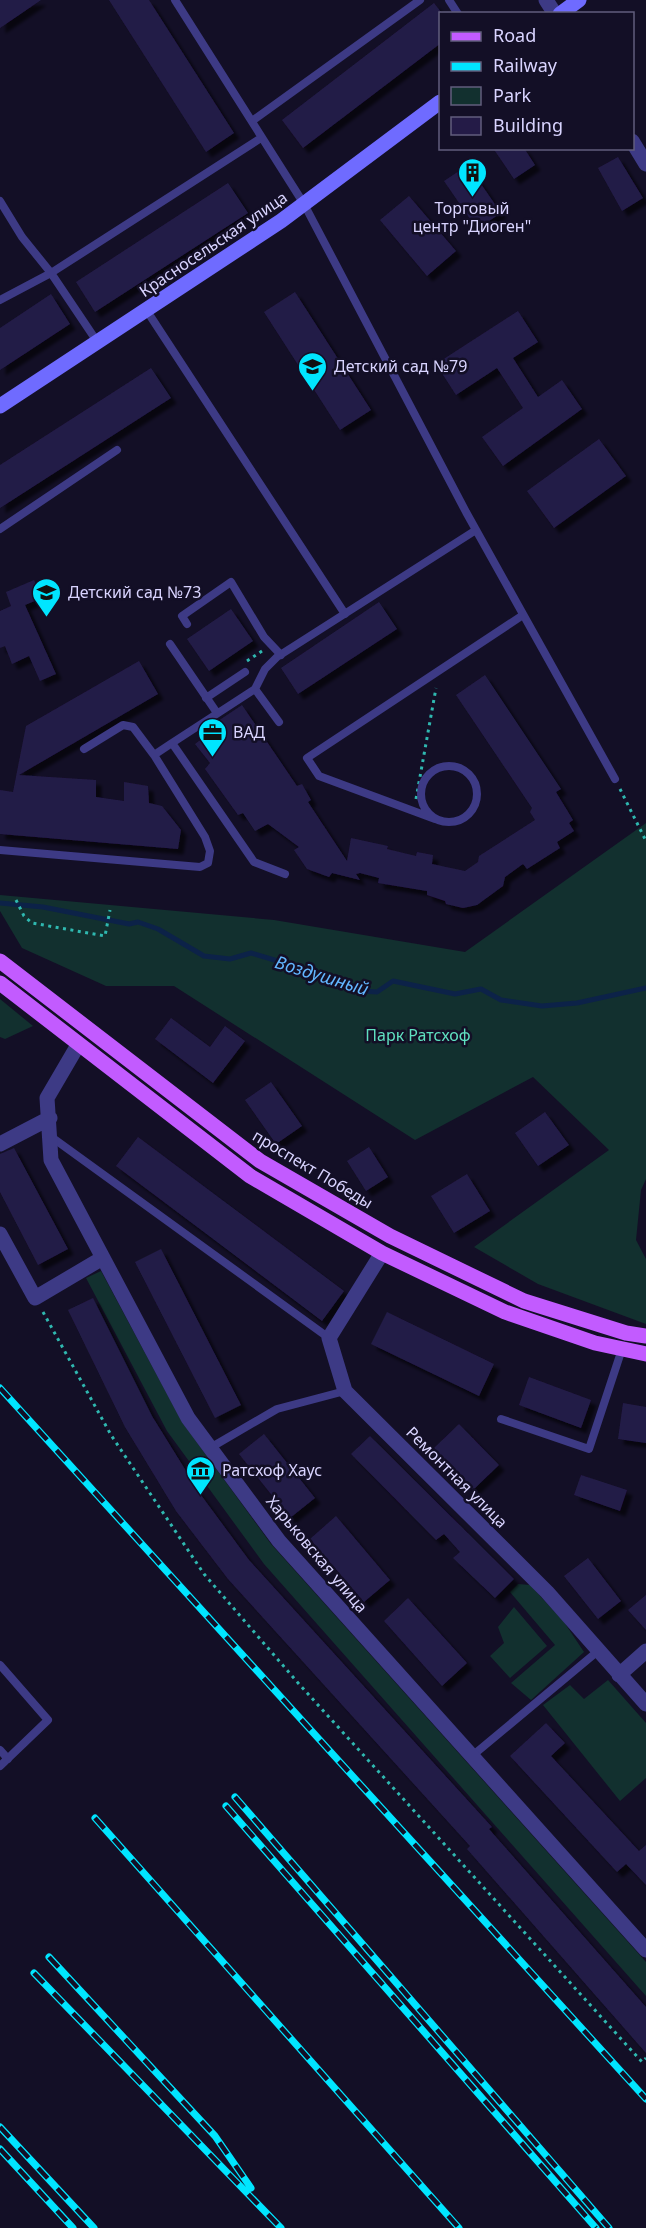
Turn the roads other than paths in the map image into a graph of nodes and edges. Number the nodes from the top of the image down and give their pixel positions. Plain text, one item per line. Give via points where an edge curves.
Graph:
1 (175, 0) edge
2 (420, 0) edge
3 (579, 0) edge
4 (563, 12) edge
5 (439, 103) edge
6 (252, 121) junction
7 (261, 138) junction
8 (634, 143) edge
9 (646, 164) edge
10 (0, 201) edge
11 (304, 204) junction
12 (51, 273) junction
13 (0, 300) edge
14 (147, 310) junction
15 (98, 343) junction
16 (0, 406) edge
17 (117, 450) dead end
18 (0, 529) edge
19 (476, 530) junction
20 (345, 614) junction
21 (523, 615) junction
22 (187, 624) dead end
23 (170, 644) dead end
24 (281, 655) junction
25 (245, 672) road end
26 (255, 689) junction
27 (206, 698) junction
28 (217, 713) junction
29 (279, 722) dead end
30 (172, 743) junction
31 (84, 749) dead end
32 (153, 755) junction
33 (615, 779) road end
34 (435, 819) junction
35 (0, 850) edge
36 (285, 874) dead end
37 (0, 961) edge
38 (0, 983) edge
39 (90, 1028) junction
40 (78, 1045) junction
41 (50, 1118) junction
42 (50, 1136) junction
43 (0, 1144) edge
44 (0, 1234) edge
45 (382, 1253) junction
46 (101, 1259) junction
47 (646, 1336) edge
48 (330, 1338) junction
49 (622, 1349) junction
50 (646, 1354) edge
51 (345, 1391) junction
52 (501, 1419) dead end
53 (210, 1449) junction
54 (598, 1651) junction
55 (646, 1651) edge
56 (0, 1665) edge
57 (619, 1674) junction
58 (646, 1704) edge
59 (0, 1750) edge
60 (472, 1756) junction
61 (8, 1759) junction
62 (0, 1766) edge
63 (646, 1950) edge

1 - 6 lane
2 - 6 lane
3 - 4 main road
5 - 11 main road, Красносельская улица
6 - 7 lane
7 - 11 lane
7 - 12 lane
8 - 9 street
10 - 12 lane
11 - 14 main road, Красносельская улица
11 - 19 lane
12 - 13 lane
12 - 15 lane
14 - 15 main road, Красносельская улица
14 - 20 lane
15 - 16 main road, Красносельская улица
17 - 18 lane
19 - 20 lane
19 - 21 lane
20 - 24 lane
21 - 33 lane
21 - 34 lane via 307,758 320,776
22 - 24 lane via 182,616 231,582 264,637
23 - 27 lane
24 - 26 lane via 265,669
25 - 27 lane
26 - 28 lane
26 - 29 lane
27 - 28 lane
28 - 30 lane
30 - 32 lane
30 - 36 lane via 254,862
31 - 32 lane via 123,725 133,727
32 - 35 lane via 205,837 210,851 208,863 201,867
34 - 34 lane via 454,822 474,808 478,789 473,777 457,766 442,766 422,786 422,801
37 - 39 main road, проспект Победы
38 - 40 main road
39 - 40 main road, Харьковская улица
39 - 47 main road, проспект Победы via 260,1161 390,1236 524,1301
40 - 41 street, Харьковская улица via 47,1098
40 - 45 main road via 250,1176
41 - 42 street, Харьковская улица
41 - 43 street
42 - 46 street, Харьковская улица via 51,1160
42 - 48 lane
44 - 46 street via 35,1298
45 - 48 street
45 - 49 main road via 505,1312
46 - 53 street, Харьковская улица via 188,1418
48 - 51 street, Ремонтная улица
49 - 50 main road
49 - 52 lane via 590,1449
51 - 53 lane via 277,1409
51 - 54 street, Ремонтная улица via 547,1592
53 - 60 street, Харьковская улица via 279,1541
54 - 57 street, Ремонтная улица
54 - 60 lane
55 - 57 street
56 - 61 lane via 48,1720
57 - 58 street, Ремонтная улица
59 - 61 lane
60 - 63 street, Харьковская улица
61 - 62 lane

